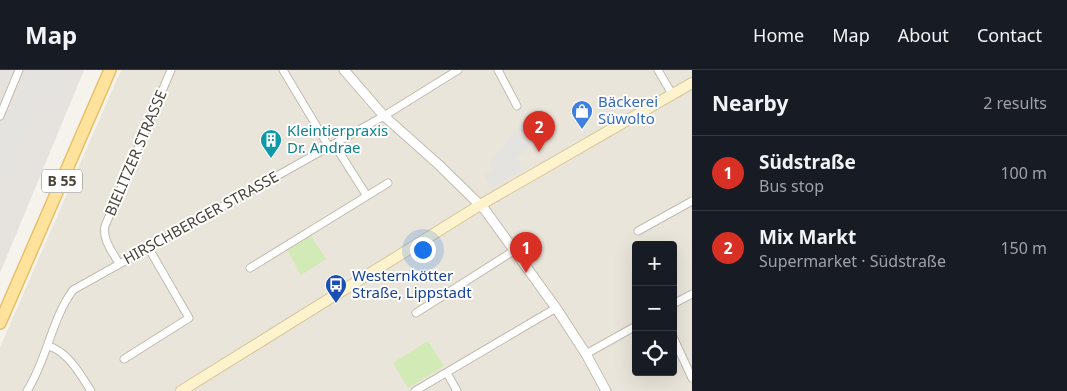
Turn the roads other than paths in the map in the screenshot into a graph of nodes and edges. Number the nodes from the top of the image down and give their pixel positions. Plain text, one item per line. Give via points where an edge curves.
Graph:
1 (18, 70) edge
2 (110, 70) edge
3 (171, 70) edge
4 (283, 70) edge
5 (458, 70) edge
6 (498, 70) edge
7 (658, 70) edge
8 (347, 72) edge
9 (692, 83) edge
10 (672, 94) junction
11 (516, 106) dead end
12 (0, 116) edge
13 (384, 116) junction
14 (332, 145) junction
15 (388, 184) dead end
16 (367, 196) junction
17 (692, 201) edge
18 (480, 205) junction
19 (638, 231) dead end
20 (148, 247) junction
21 (515, 250) junction
22 (120, 264) junction
23 (250, 268) dead end
24 (12, 292) junction
25 (692, 294) edge
26 (677, 302) edge
27 (556, 308) junction
28 (416, 313) dead end
29 (0, 314) edge
30 (0, 323) edge
31 (632, 328) edge
32 (49, 346) junction
33 (677, 346) edge
34 (586, 354) junction
35 (124, 359) dead end
36 (447, 373) junction
37 (692, 378) edge
38 (26, 391) edge
39 (91, 391) edge
40 (182, 391) edge
41 (415, 391) edge
42 (457, 391) edge
43 (606, 391) edge

1 - 12 street
2 - 24 main road, B 55
3 - 22 street, BIELITZER STRASSE via 105,226 105,238
4 - 14 street
5 - 13 street, HIRSCHBERGER STRASSE
6 - 11 street
7 - 10 street
8 - 13 street
9 - 10 main road
10 - 18 main road
13 - 14 street, HIRSCHBERGER STRASSE
13 - 18 street
14 - 16 street
14 - 20 street, HIRSCHBERGER STRASSE
15 - 16 street
16 - 23 street
17 - 19 street
18 - 21 street
18 - 40 main road
20 - 22 street, HIRSCHBERGER STRASSE
20 - 35 street via 190,318
21 - 27 street
21 - 28 street
22 - 32 street, HIRSCHBERGER STRASSE via 73,290
24 - 29 main road, B 55
24 - 30 main road, B 55
25 - 26 street
27 - 34 street
27 - 36 street
31 - 34 street
32 - 38 street, HIRSCHBERGER STRASSE
32 - 39 street via 74,365
33 - 37 street
34 - 43 street
36 - 41 street
36 - 42 street

